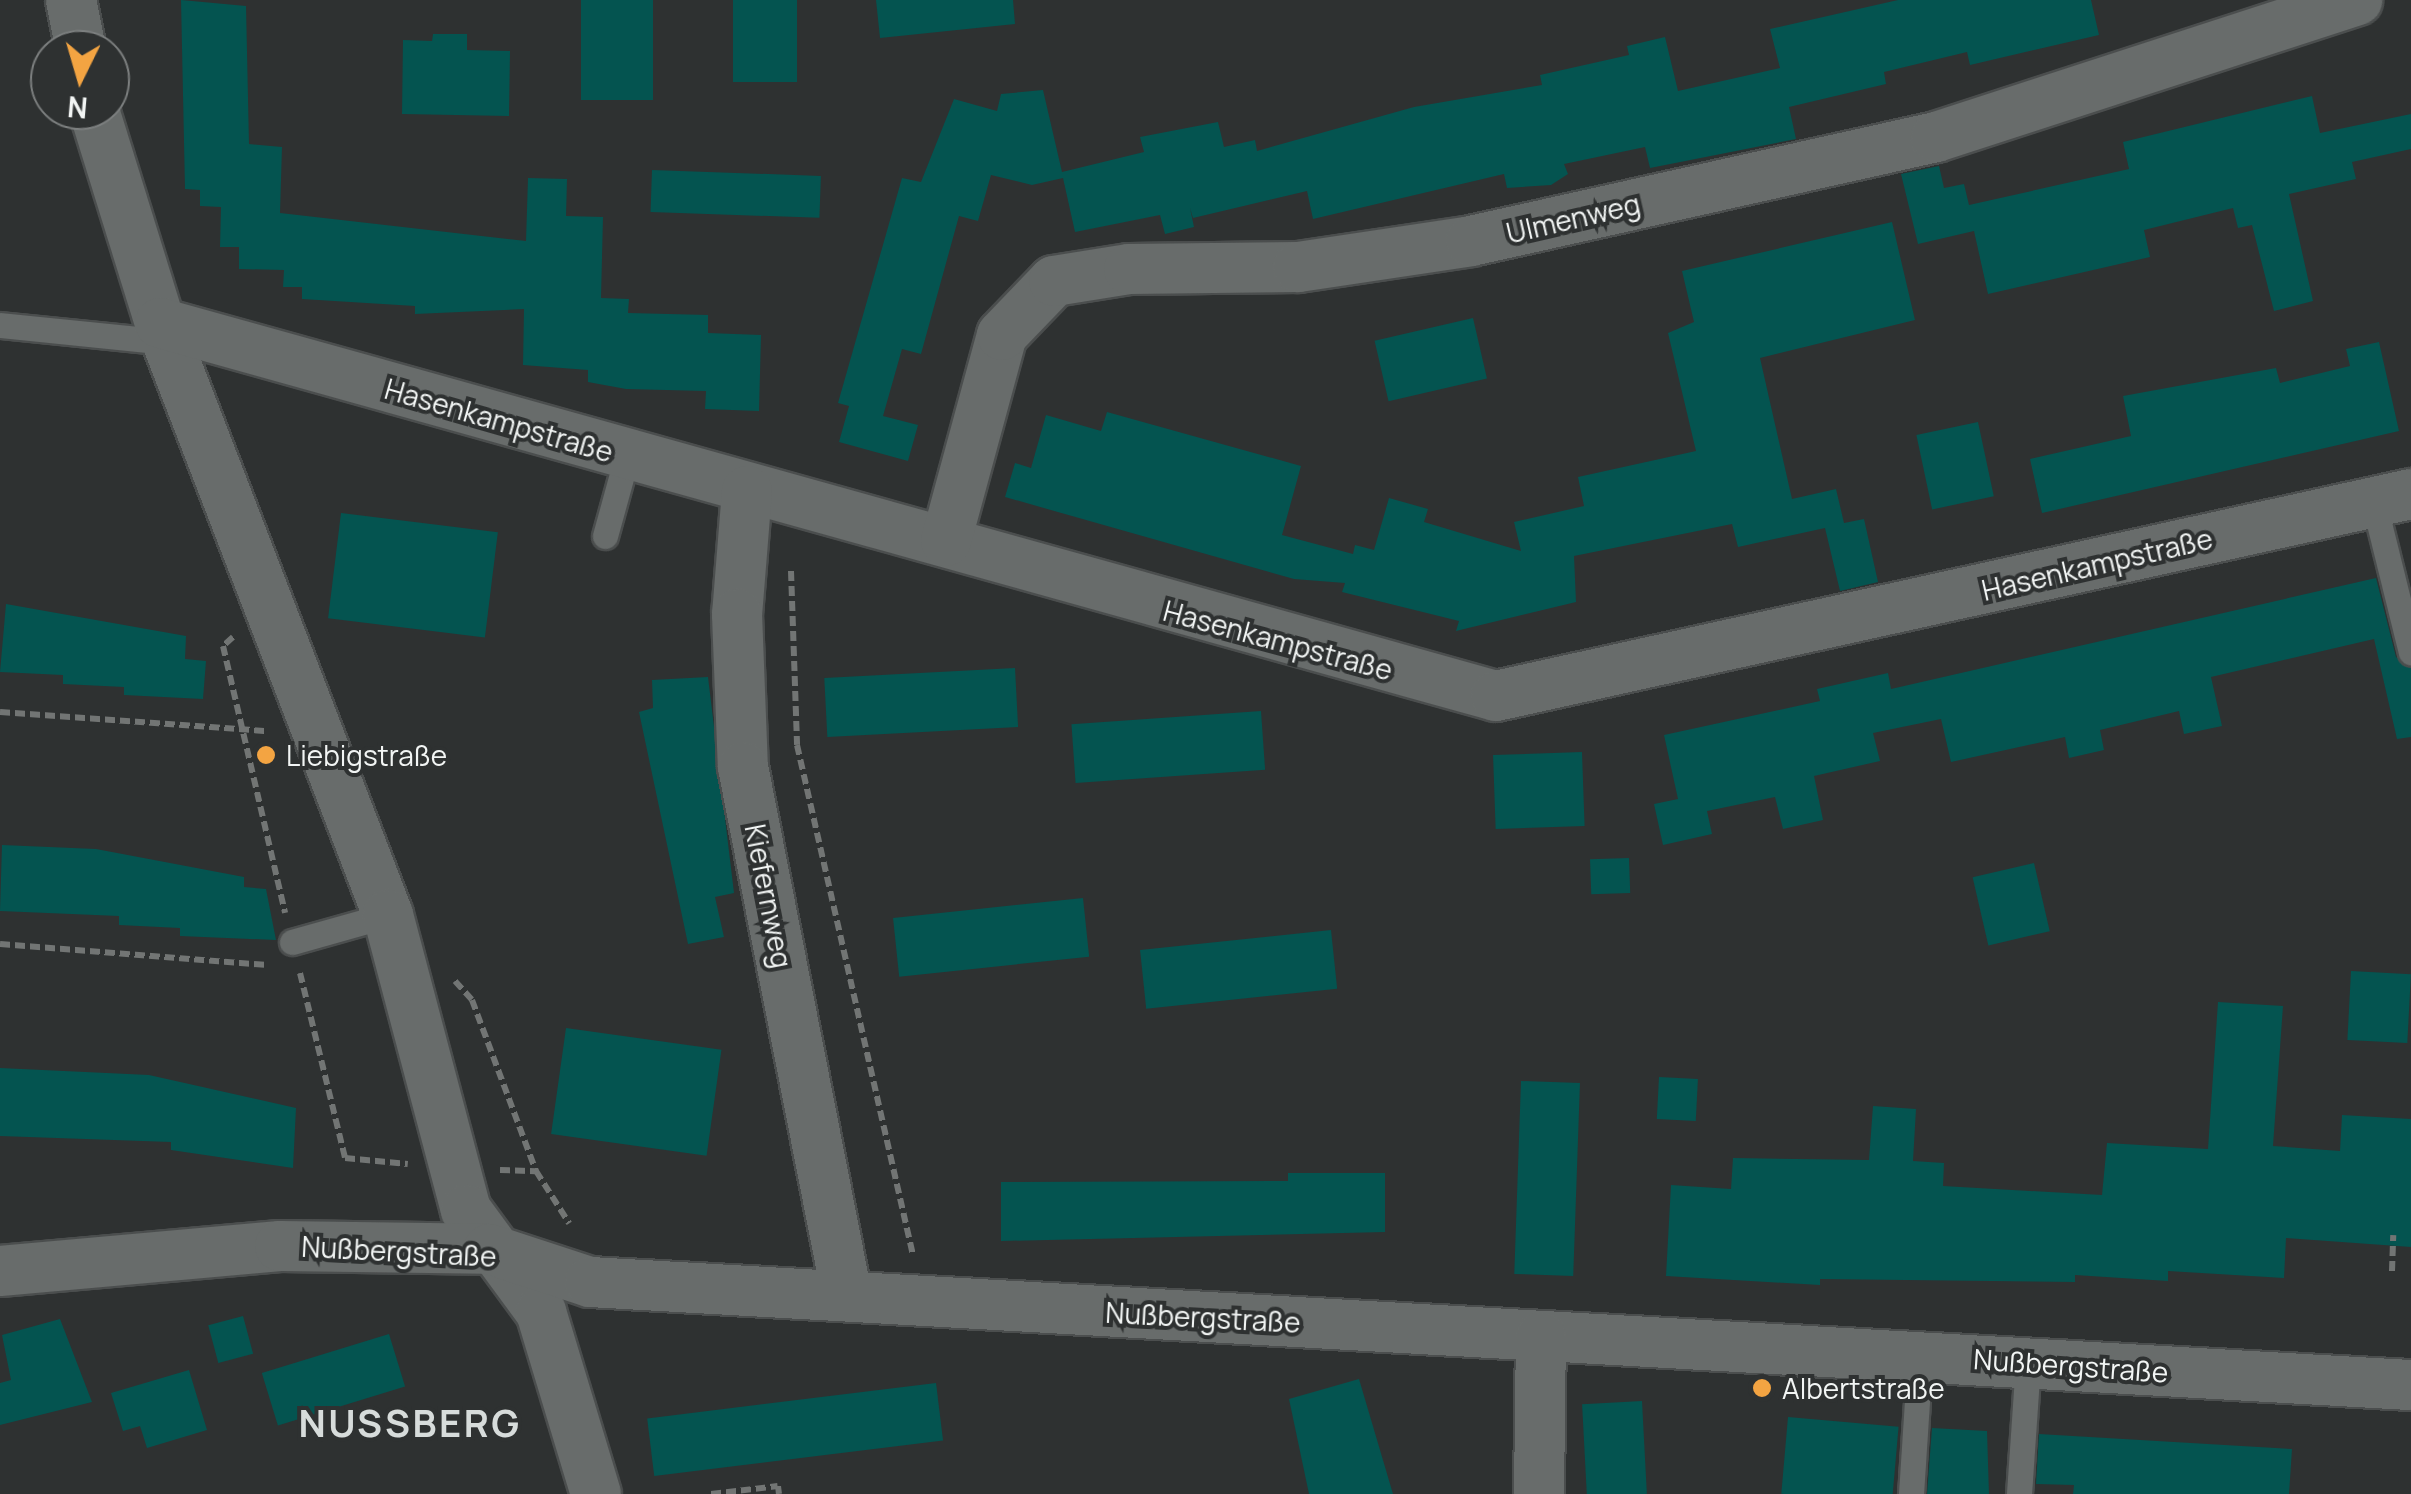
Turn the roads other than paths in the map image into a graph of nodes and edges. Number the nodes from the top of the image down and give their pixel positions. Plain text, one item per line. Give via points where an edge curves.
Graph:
1 (71, 0) edge
2 (2357, 0) edge
3 (78, 30) edge
4 (100, 130) edge
5 (0, 326) edge
6 (164, 333) junction
7 (627, 456) junction
8 (768, 496) junction
9 (2393, 498) edge
10 (605, 536) dead end
11 (946, 541) junction
12 (2411, 652) edge
13 (388, 915) junction
14 (292, 942) dead end
15 (489, 1249) junction
16 (0, 1271) edge
17 (847, 1296) junction
18 (1541, 1337) junction
19 (1920, 1356) junction
20 (2028, 1362) junction
21 (2411, 1385) edge
22 (596, 1494) edge
23 (1539, 1494) edge
24 (1911, 1494) edge
25 (2019, 1494) edge

1 - 3 street
2 - 11 street, Ulmenweg via 1936,137 1471,241 1298,267 1129,270 1054,281 1002,334
4 - 6 street
5 - 6 lane
6 - 7 street, Hasenkampstraße
6 - 13 street
7 - 8 street, Hasenkampstraße
7 - 10 lane
8 - 11 street, Hasenkampstraße
8 - 17 street, Kiefernweg via 737,614 743,767
9 - 11 street, Hasenkampstraße via 1496,696 1066,581
9 - 12 lane
13 - 14 lane
13 - 15 street via 452,1168
15 - 16 street, Nußbergstraße via 280,1246
15 - 17 street, Nußbergstraße via 590,1282
15 - 22 street via 542,1312
17 - 18 street, Nußbergstraße
18 - 19 street, Nußbergstraße
18 - 23 street
19 - 20 street, Nußbergstraße
19 - 24 lane
20 - 21 street, Nußbergstraße
20 - 25 lane

